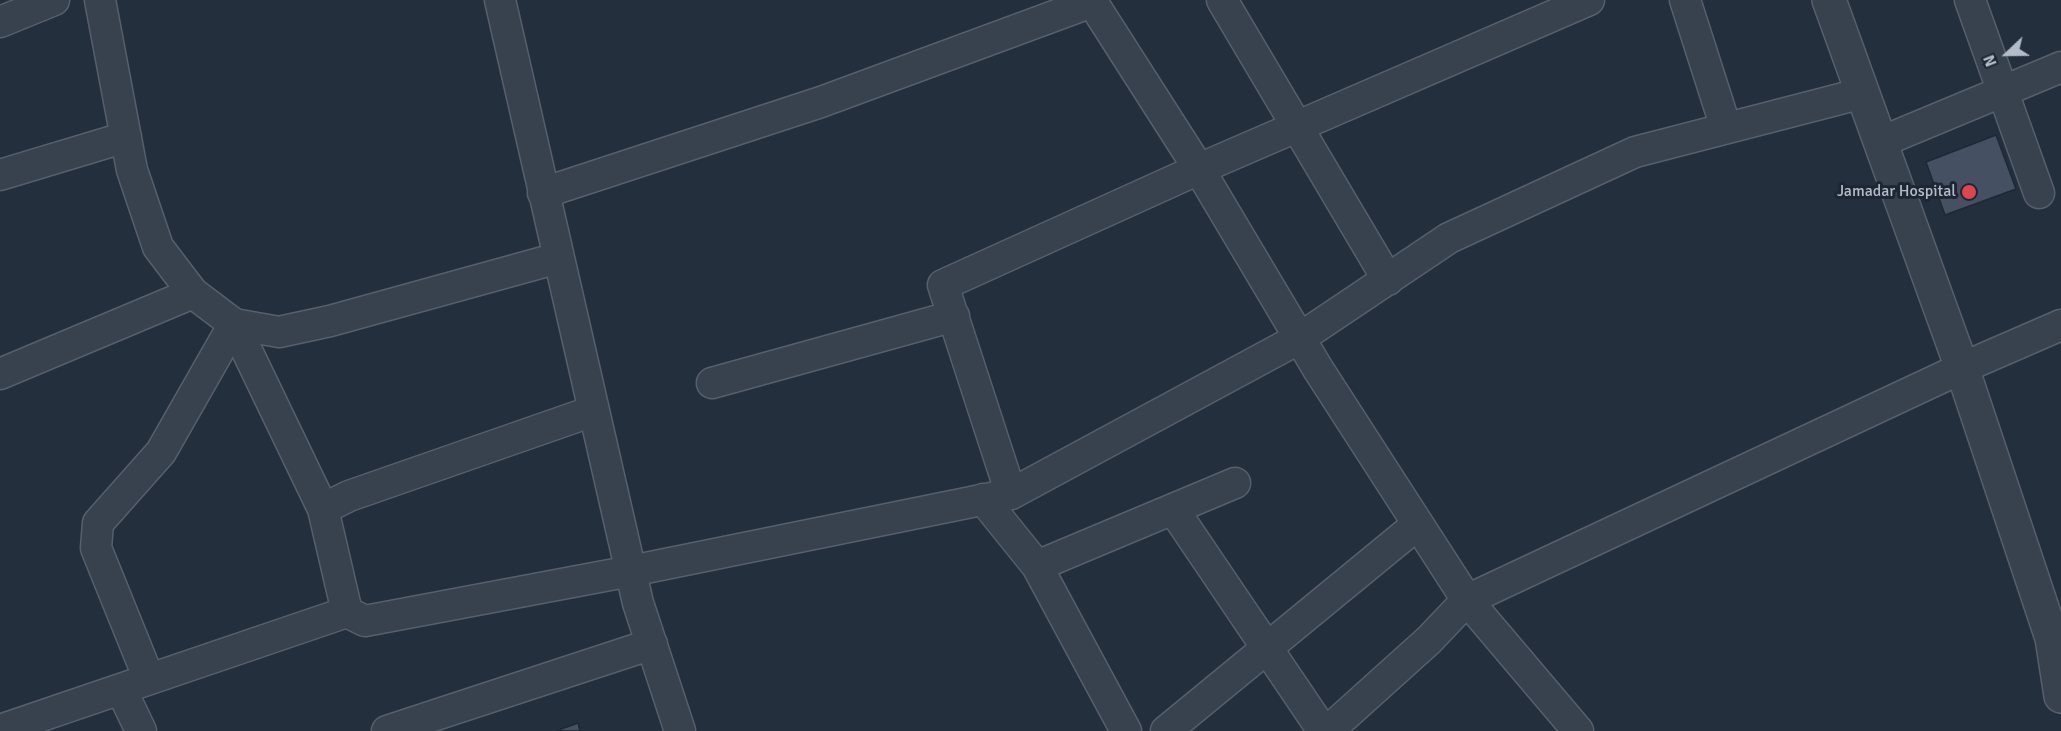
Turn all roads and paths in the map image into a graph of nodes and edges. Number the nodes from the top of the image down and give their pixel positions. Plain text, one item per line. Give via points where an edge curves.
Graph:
1 (54, 0) edge
2 (100, 0) edge
3 (500, 0) edge
4 (1222, 0) edge
5 (1589, 0) edge
6 (1685, 0) edge
7 (1829, 0) edge
8 (1970, 0) edge
9 (1092, 1) edge
10 (1536, 10) edge
11 (0, 22) edge
12 (2061, 67) edge
13 (2002, 91) junction
14 (1863, 93) junction
15 (1297, 126) junction
16 (1726, 128) junction
17 (126, 137) junction
18 (1881, 142) junction
19 (1199, 169) junction
20 (0, 175) edge
21 (543, 193) junction
22 (2039, 194) dead end
23 (558, 258) junction
24 (1388, 280) junction
25 (193, 293) junction
26 (954, 316) junction
27 (234, 324) junction
28 (2061, 325) edge
29 (1300, 338) junction
30 (1962, 368) junction
31 (0, 374) edge
32 (712, 383) dead end
33 (593, 411) junction
34 (1235, 483) dead end
35 (997, 497) junction
36 (323, 509) junction
37 (1173, 509) junction
38 (1418, 524) junction
39 (1037, 566) junction
40 (631, 571) junction
41 (1467, 600) junction
42 (347, 612) junction
43 (652, 644) junction
44 (1267, 648) junction
45 (135, 684) junction
46 (2061, 696) edge
47 (0, 730) edge
48 (141, 731) edge
49 (387, 731) edge
50 (680, 731) edge
51 (1126, 731) edge
52 (1166, 731) edge
53 (1323, 731) edge
54 (1328, 731) edge
55 (1578, 731) edge

1 - 11 street
2 - 17 street
3 - 21 street
4 - 15 street
5 - 10 street
6 - 16 street
7 - 14 street
8 - 13 street
9 - 19 street
9 - 21 street via 821,102
10 - 15 street
12 - 13 street
13 - 18 street
13 - 22 street
14 - 16 street
14 - 18 street
15 - 19 street
15 - 24 street
16 - 24 street via 1635,152 1449,238
17 - 20 street
17 - 25 street via 132,170 158,247
18 - 30 street
19 - 26 street via 943,285
19 - 29 street
21 - 23 street
23 - 27 street via 279,332
23 - 33 street
24 - 29 street
25 - 27 street
25 - 31 street
26 - 32 street
26 - 35 street
27 - 36 street
27 - 45 street via 161,452 98,523 96,548
28 - 30 street
29 - 35 street
29 - 38 street
30 - 41 street
30 - 46 street via 2052,638
33 - 36 street via 349,496
33 - 40 street
34 - 37 street
35 - 39 street
35 - 40 street
36 - 42 street
37 - 39 street
37 - 44 street
38 - 41 street
38 - 44 street
39 - 51 street
40 - 42 street via 365,621
40 - 43 street
41 - 54 street via 1429,640
41 - 55 street
42 - 45 street
43 - 49 street
43 - 50 street
44 - 52 street
44 - 53 street
45 - 47 street
45 - 48 street

